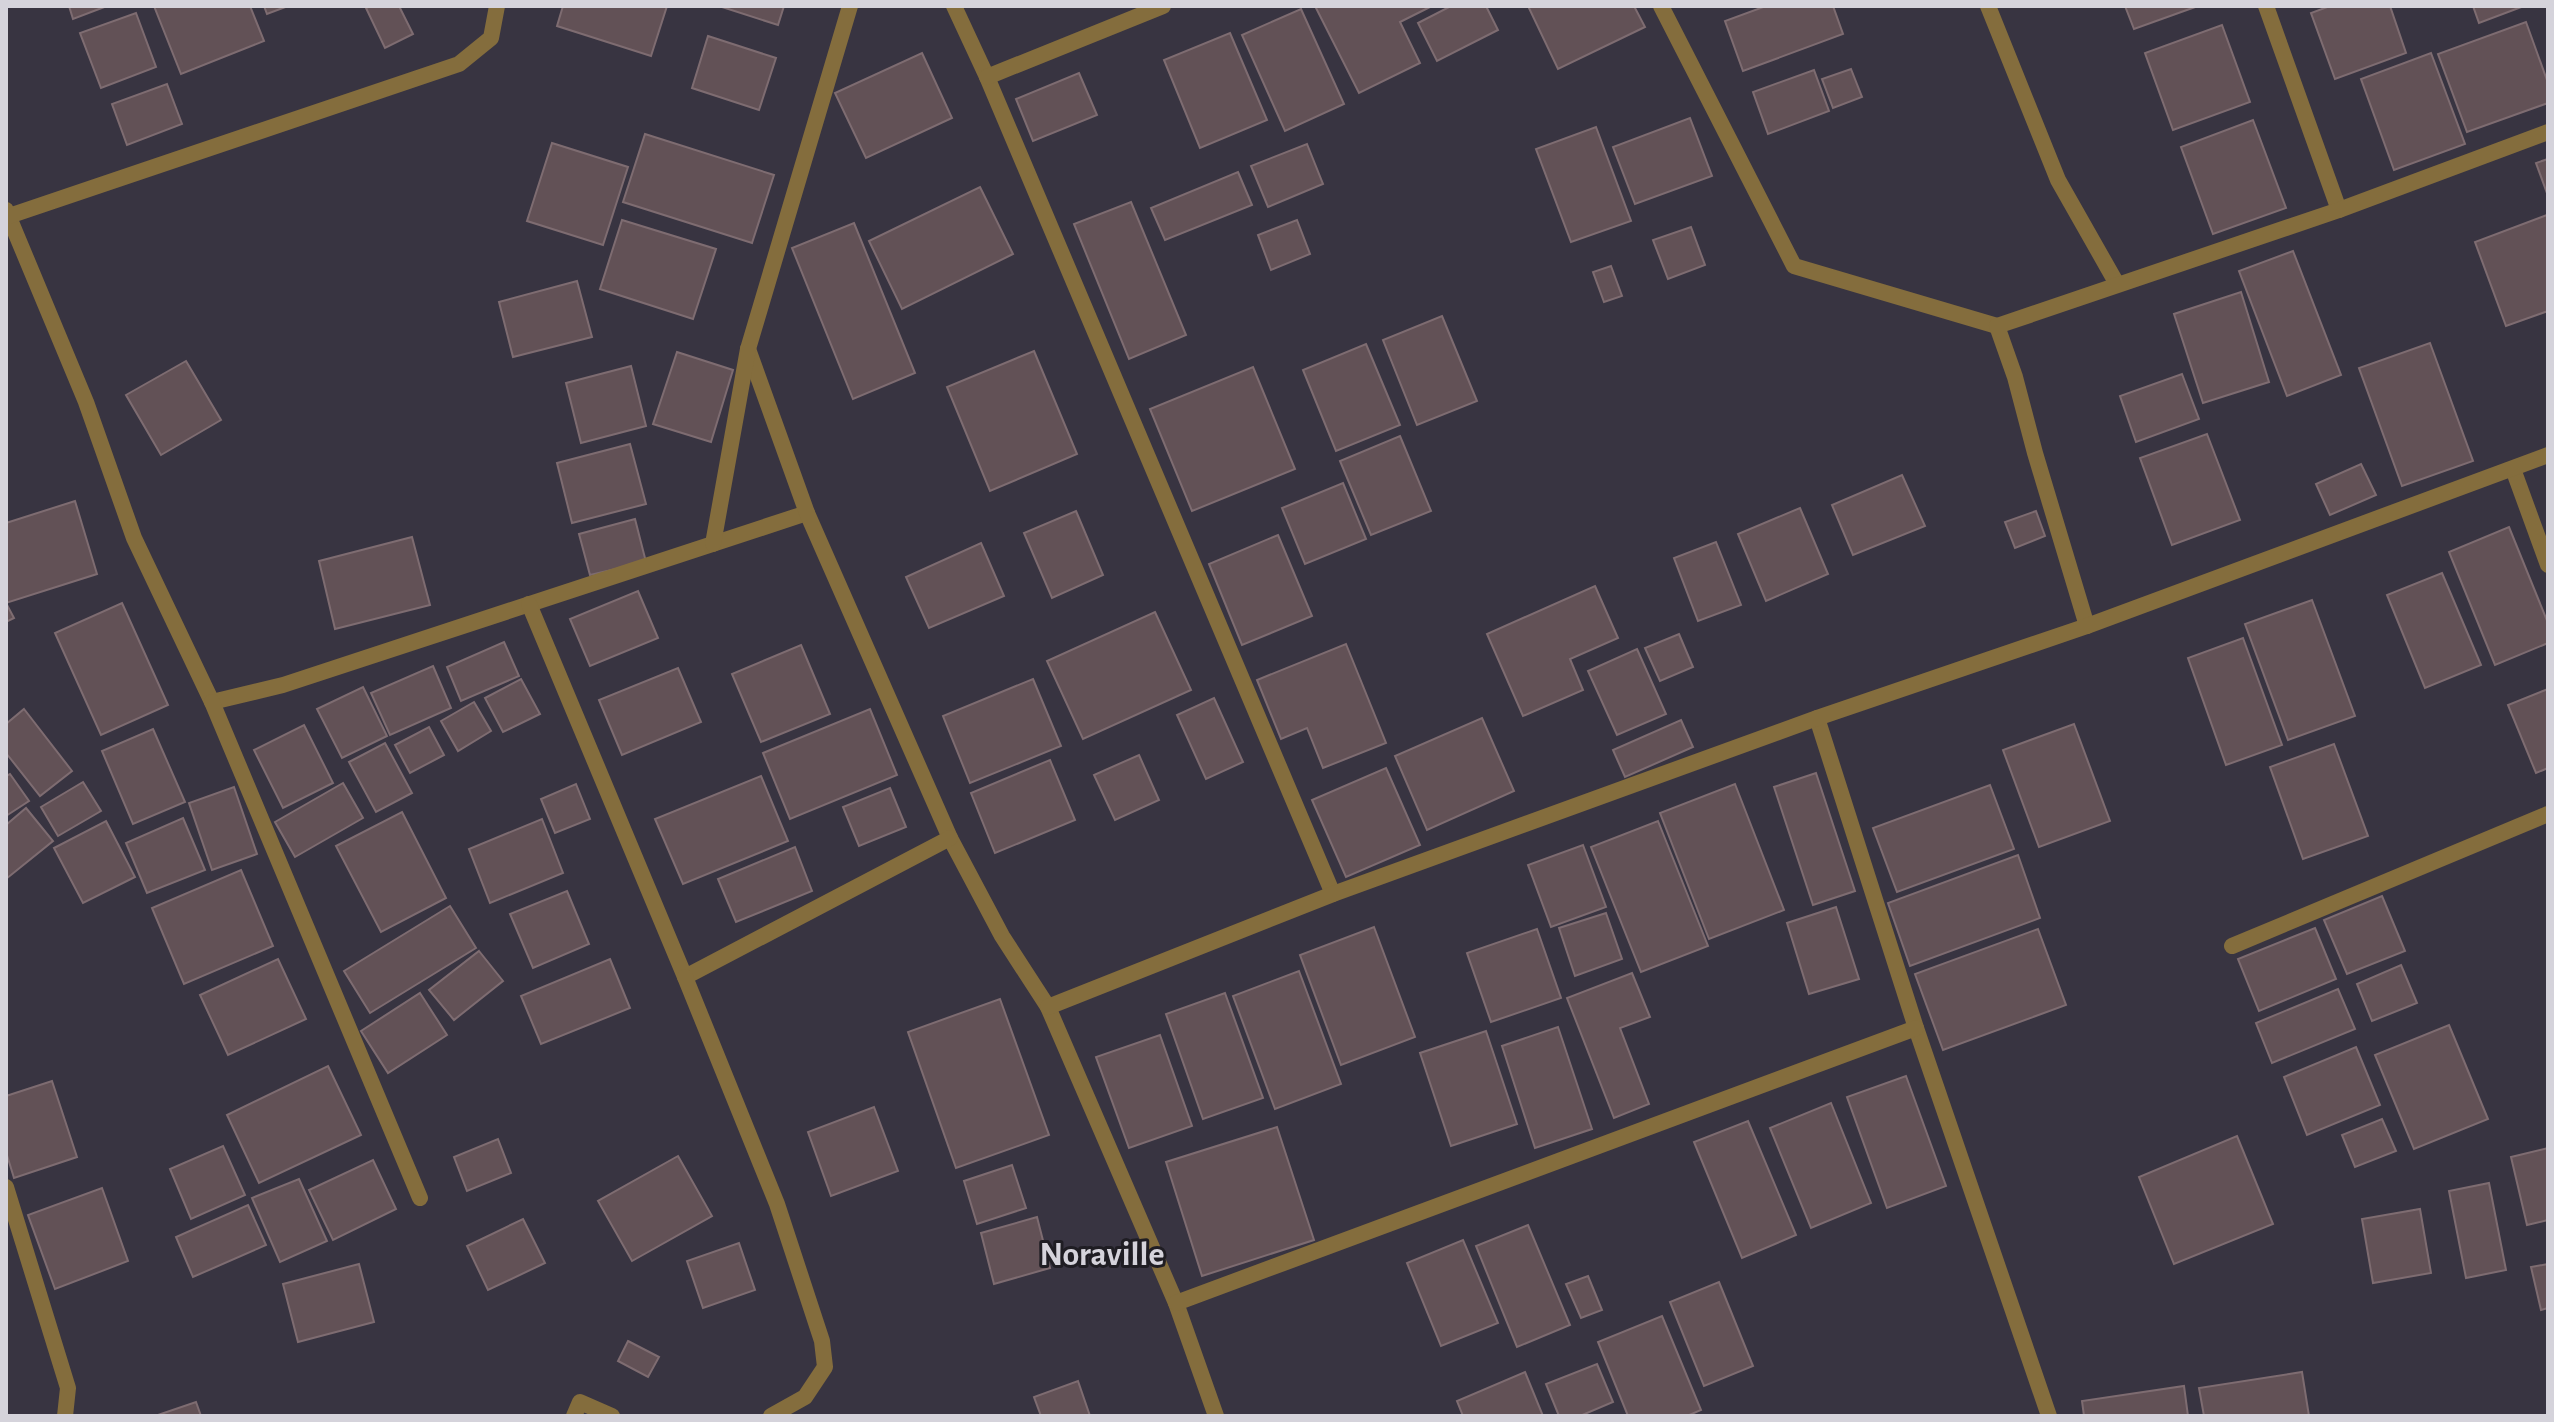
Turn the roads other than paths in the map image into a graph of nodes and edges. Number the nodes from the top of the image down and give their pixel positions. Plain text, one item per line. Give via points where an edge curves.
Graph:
1 (497, 6) edge
2 (850, 6) edge
3 (954, 6) edge
4 (1163, 6) edge
5 (1661, 6) edge
6 (1988, 6) edge
7 (2266, 6) edge
8 (987, 77) junction
9 (2548, 132) edge
10 (2339, 210) junction
11 (8, 213) edge
12 (2117, 284) junction
13 (1997, 326) junction
14 (748, 349) junction
15 (2548, 455) edge
16 (2513, 469) junction
17 (807, 513) junction
18 (713, 544) junction
19 (2548, 565) edge
20 (529, 604) junction
21 (2087, 626) junction
22 (212, 702) junction
23 (1817, 718) junction
24 (2548, 814) edge
25 (950, 838) junction
26 (1333, 894) junction
27 (2232, 946) dead end
28 (685, 977) junction
29 (1048, 1007) junction
30 (1916, 1028) junction
31 (7, 1192) edge
32 (420, 1198) dead end
33 (1176, 1303) junction
34 (65, 1416) edge
35 (574, 1416) edge
36 (612, 1416) edge
37 (771, 1416) edge
38 (1216, 1416) edge
39 (2049, 1416) edge

1 - 11 street via 491,38 459,64
2 - 14 street
3 - 8 street
4 - 8 street
5 - 13 street via 1794,266
6 - 12 street via 2058,180
7 - 10 street
8 - 26 street
9 - 10 street
10 - 12 street
11 - 22 street via 86,402 134,538
12 - 13 street
13 - 21 street
14 - 17 street
14 - 18 street
15 - 16 street
16 - 19 street
16 - 21 street
17 - 18 street
17 - 25 street
18 - 20 street
20 - 22 street via 283,685
20 - 28 street
21 - 23 street
22 - 32 street
23 - 26 street
23 - 30 street
24 - 27 street
25 - 28 street
25 - 29 street via 1002,936
26 - 29 street
28 - 37 street via 777,1204 822,1341 825,1367 805,1397
29 - 33 street
30 - 33 street
30 - 39 street
31 - 34 street via 68,1388
33 - 38 street
35 - 36 street via 580,1402

